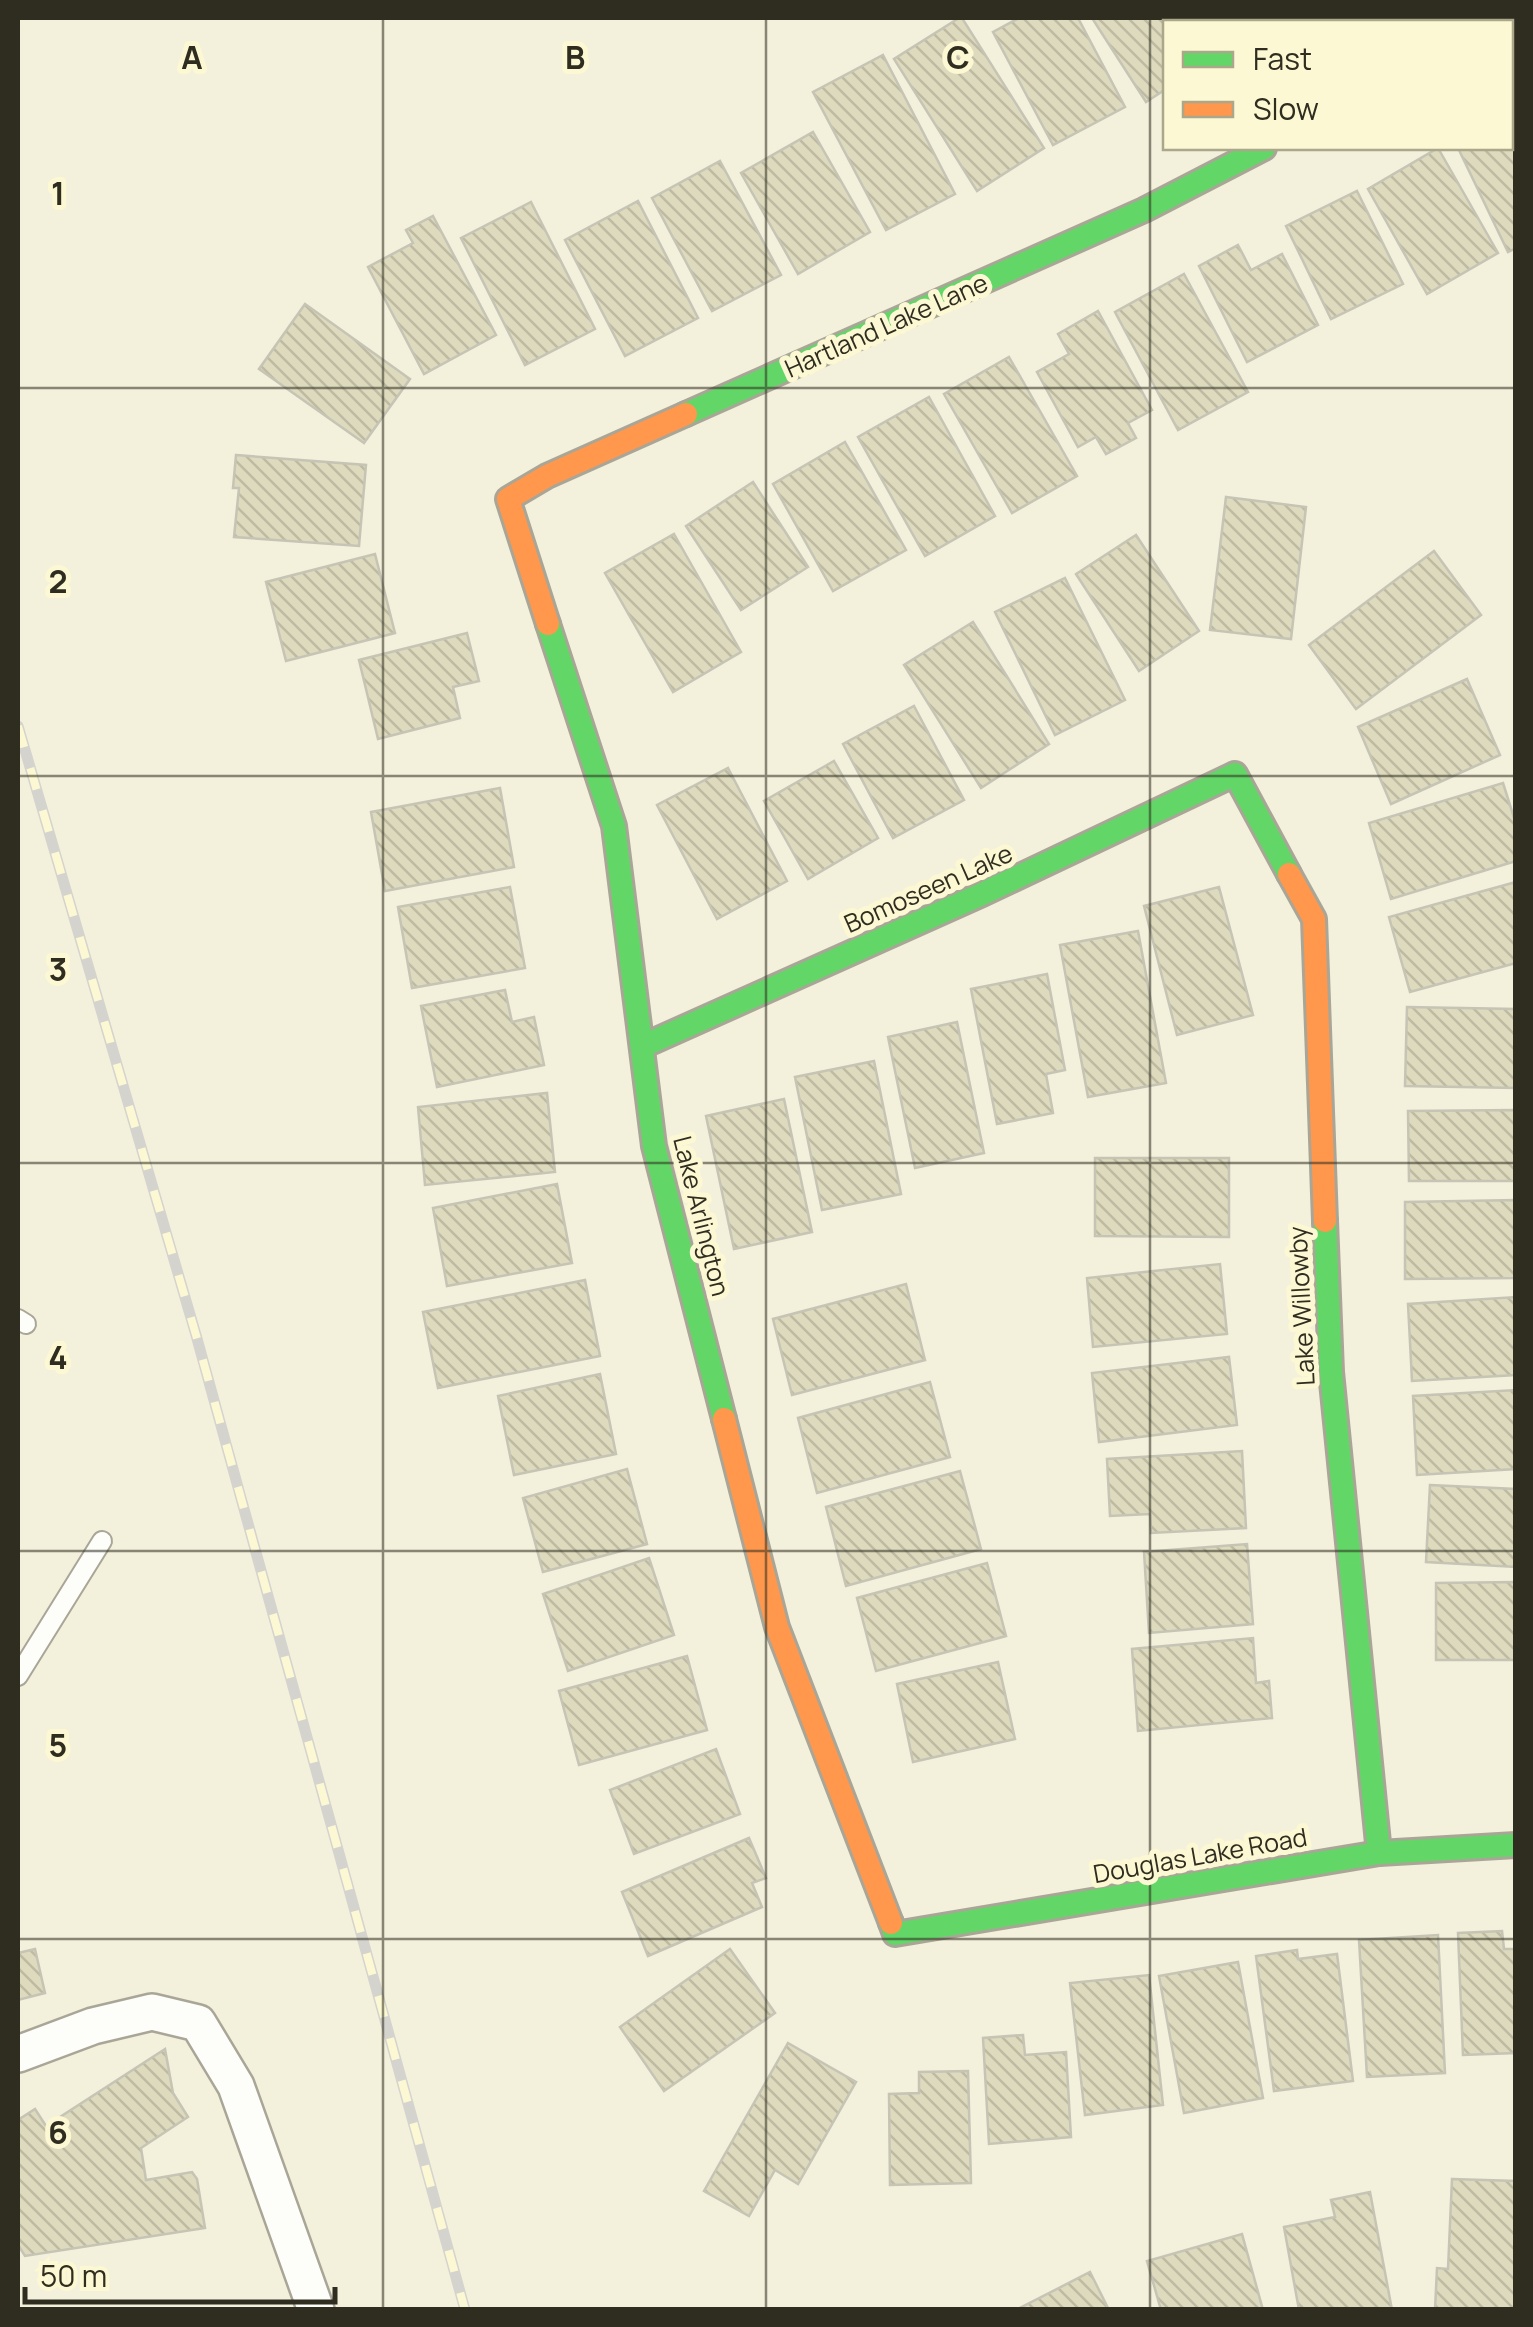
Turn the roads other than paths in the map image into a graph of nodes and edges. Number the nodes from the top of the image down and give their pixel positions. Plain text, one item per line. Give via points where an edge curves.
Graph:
1 (1260, 150) edge
2 (508, 499) joint
3 (1235, 774) joint
4 (643, 1046) junction
5 (102, 1541) dead end
6 (18, 1676) edge
7 (1516, 1845) edge
8 (1379, 1852) junction
9 (895, 1934) joint
10 (18, 2054) edge
11 (316, 2310) edge

1 - 2 street, Hartland Lake Lane via 1144,210
2 - 4 street, Lake Arlington via 614,826
3 - 4 street, Bomoseen Lake
3 - 8 street, Lake Willowby via 1314,919 1331,1372
4 - 9 street, Lake Arlington via 654,1146 777,1627
5 - 6 lane
7 - 8 street, Douglas Lake Road
8 - 9 street, Douglas Lake Road
10 - 11 street via 152,2012 198,2023 236,2086

